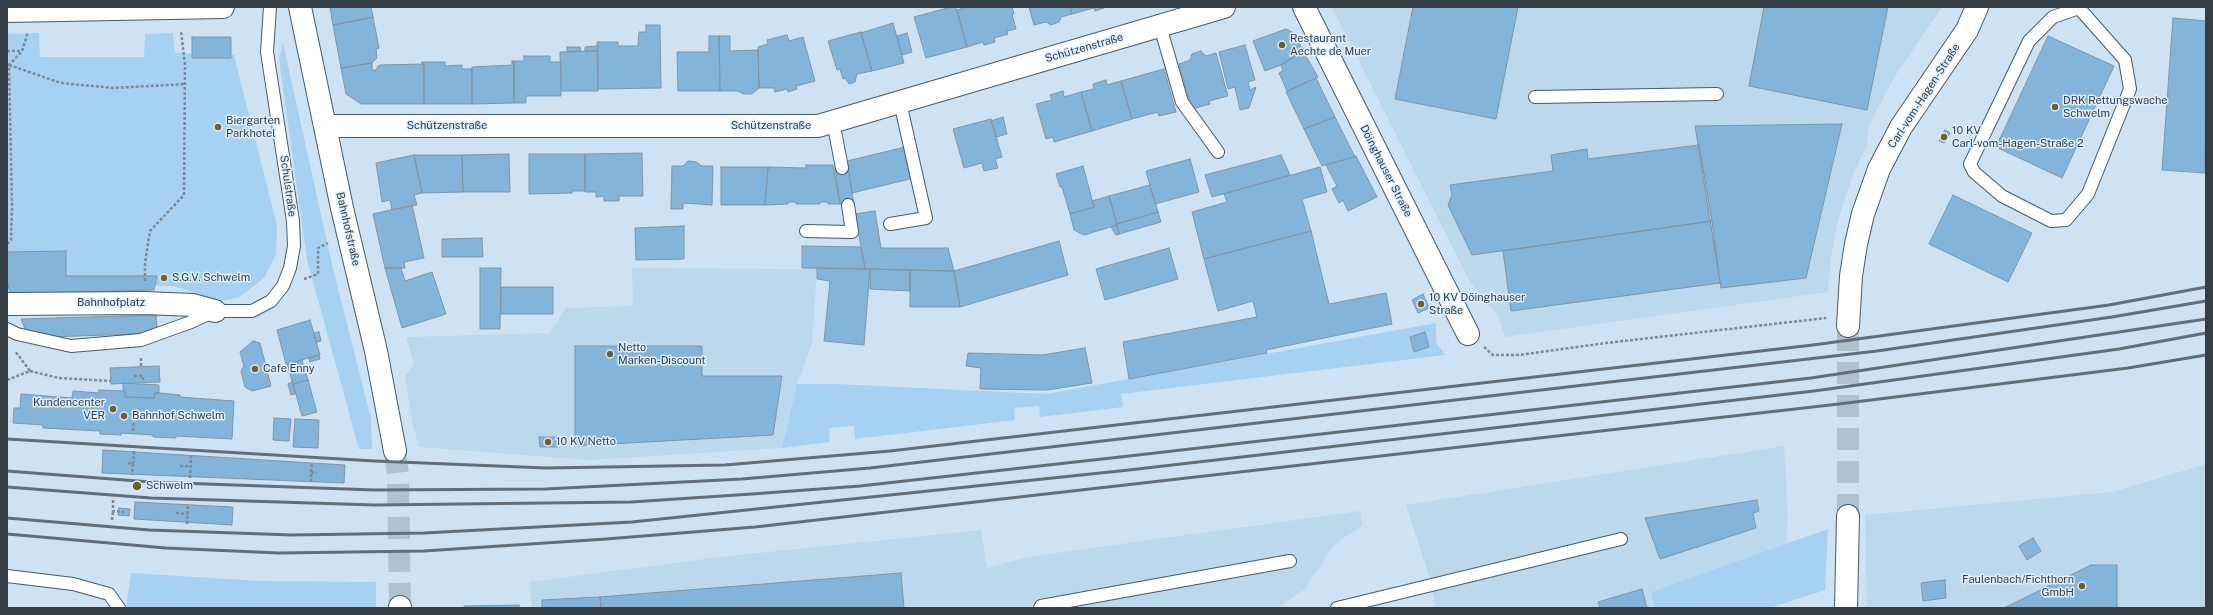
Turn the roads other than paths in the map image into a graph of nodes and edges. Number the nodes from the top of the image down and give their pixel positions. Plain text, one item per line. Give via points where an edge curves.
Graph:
1 (223, 7) edge
2 (270, 7) edge
3 (300, 7) edge
4 (1224, 7) edge
5 (1304, 7) edge
6 (1978, 7) edge
7 (1991, 7) edge
8 (2080, 7) edge
9 (7, 11) edge
10 (1160, 26) junction
11 (1967, 30) junction
12 (1717, 94) dead end
13 (1535, 97) dead end
14 (900, 102) junction
15 (833, 121) junction
16 (326, 126) junction
17 (1218, 152) dead end
18 (842, 168) dead end
19 (848, 204) dead end
20 (890, 224) dead end
21 (806, 231) dead end
22 (7, 304) edge
23 (214, 311) junction
24 (1849, 321) tunnel mouth
25 (7, 328) edge
26 (1468, 334) road end
27 (395, 451) tunnel mouth
28 (1848, 516) tunnel mouth
29 (1621, 539) dead end
30 (1290, 561) dead end
31 (7, 576) edge
32 (119, 608) edge
33 (1040, 608) edge
34 (1337, 608) edge
35 (1846, 608) edge

1 - 9 street
2 - 23 lane, Schulstraße via 267,52 293,221 294,246 290,268 283,286 271,301 252,311
3 - 16 street, Bahnhofstraße
4 - 10 street, Schützenstraße
5 - 26 street, Döinghauser Straße
6 - 11 street, Carl-vom-Hagen-Straße
7 - 11 street, Carl-vom-Hagen-Straße
8 - 8 lane via 2053,17 2028,41 1970,164 1974,172 2002,196 2052,221 2066,220 2088,194 2130,89 2125,60
10 - 14 street, Schützenstraße
10 - 17 lane via 1182,102
11 - 24 street, Carl-vom-Hagen-Straße via 1901,128 1879,169 1862,214 1856,244 1851,276
12 - 13 lane
14 - 15 street, Schützenstraße
14 - 20 lane via 926,218
15 - 16 street, Schützenstraße via 818,126
15 - 18 lane
16 - 27 street, Bahnhofstraße via 376,351
19 - 21 lane via 852,232
22 - 23 street, Bahnhofplatz via 145,303 193,305
23 - 25 lane via 141,340 71,346 17,334
28 - 35 street
29 - 34 lane
30 - 33 lane
31 - 32 lane via 73,584 109,594

